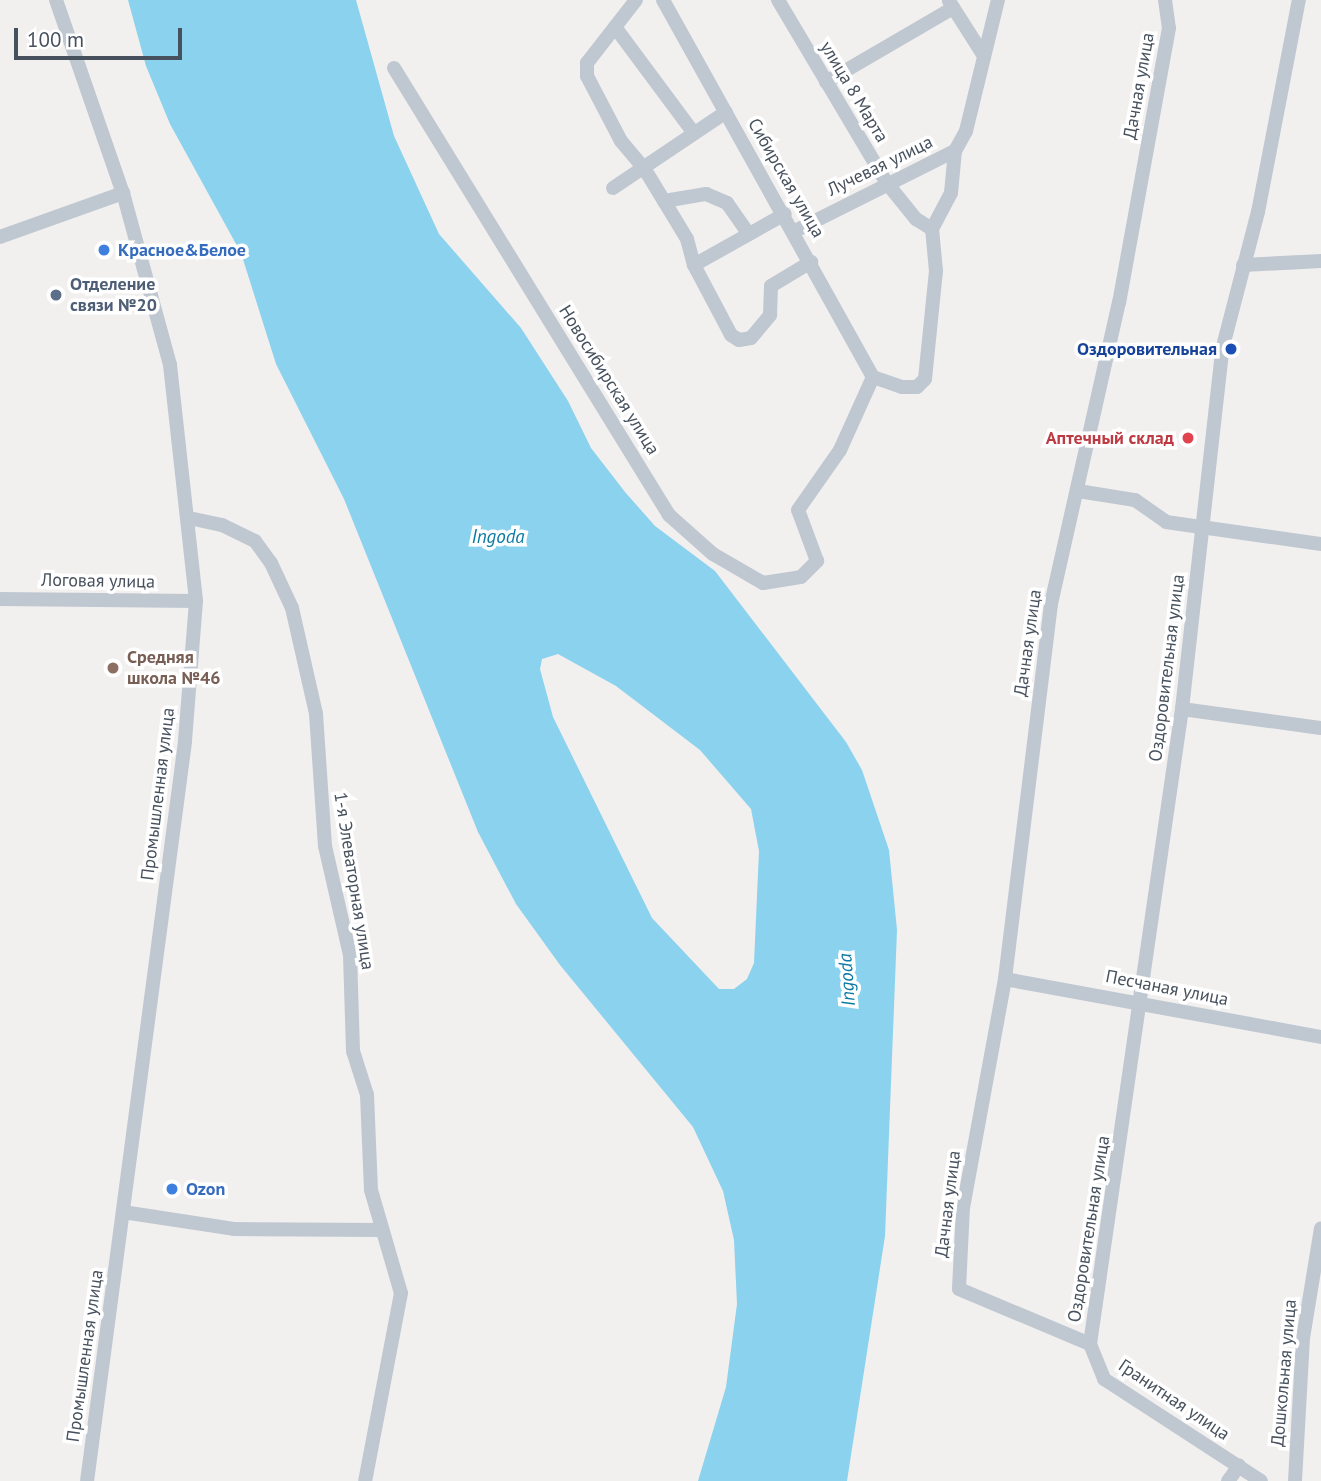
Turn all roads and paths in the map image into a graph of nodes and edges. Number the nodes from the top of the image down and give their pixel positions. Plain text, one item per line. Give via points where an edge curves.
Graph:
1 (56, 0) edge
2 (636, 0) edge
3 (663, 0) edge
4 (778, 0) edge
5 (998, 0) edge
6 (1166, 0) edge
7 (1299, 0) edge
8 (951, 4) edge
9 (615, 27) junction
10 (982, 53) junction
11 (394, 68) dead end
12 (825, 82) junction
13 (726, 112) junction
14 (693, 132) junction
15 (955, 151) junction
16 (644, 168) junction
17 (886, 182) junction
18 (613, 188) dead end
19 (123, 193) junction
20 (664, 201) junction
21 (785, 215) junction
22 (932, 229) junction
23 (794, 231) junction
24 (748, 233) junction
25 (0, 237) edge
26 (1321, 261) edge
27 (811, 262) junction
28 (694, 265) junction
29 (1243, 265) junction
30 (873, 377) junction
31 (1078, 491) junction
32 (189, 518) junction
33 (1203, 525) junction
34 (1321, 544) edge
35 (0, 599) edge
36 (196, 601) junction
37 (1182, 709) junction
38 (1321, 728) edge
39 (1005, 979) junction
40 (1143, 1002) junction
41 (1321, 1037) edge
42 (123, 1212) junction
43 (1321, 1228) edge
44 (381, 1230) junction
45 (1320, 1247) edge
46 (1090, 1344) junction
47 (1239, 1466) junction
48 (87, 1481) edge
49 (365, 1481) edge
50 (1228, 1481) edge
51 (1261, 1481) edge
52 (1295, 1481) edge

1 - 19 street, Промышленная улица
2 - 9 street
3 - 13 street, Сибирская улица
4 - 12 street, улица 8 Марта
5 - 10 street, Лучевая улица
6 - 31 street, Дачная улица via 1167,41 1119,302
7 - 29 street, Оздоровительная улица via 1270,157
8 - 10 street
8 - 12 street
9 - 14 street
9 - 16 street via 587,63 587,76 621,141
10 - 15 street, Лучевая улица via 966,131
11 - 30 street, Новосибирская улица via 669,515 713,554 763,583 801,577 817,561 798,510 840,450
12 - 17 street, улица 8 Марта
13 - 14 street
13 - 21 street, Сибирская улица
14 - 16 street
15 - 17 street, Лучевая улица
15 - 22 street via 951,193
16 - 18 street
16 - 20 street
17 - 22 street, улица 8 Марта via 916,219
17 - 23 street, Лучевая улица
19 - 25 street
19 - 32 street, Промышленная улица via 170,365
20 - 24 street via 706,194 727,203
20 - 28 street via 688,239
21 - 23 street, Сибирская улица
21 - 24 street
22 - 30 street via 936,271 925,379 917,387 902,387
23 - 27 street, Сибирская улица
24 - 28 street
26 - 29 street
27 - 28 street via 771,286 770,315 751,338 739,340 731,335
27 - 30 street, Сибирская улица
29 - 33 street, Оздоровительная улица via 1222,350
31 - 33 street via 1135,500 1166,522
31 - 39 street, Дачная улица via 1051,604
32 - 36 street, Промышленная улица
32 - 44 street, 1-я Элеваторная улица via 222,525 255,541 283,583 292,608 316,714 322,822 350,956 353,1051 367,1095 371,1190
33 - 34 street
33 - 37 street, Оздоровительная улица
35 - 36 street, Логовая улица
36 - 42 street, Промышленная улица via 192,677
37 - 38 street
37 - 40 street, Оздоровительная улица
39 - 40 street, Песчаная улица
39 - 46 street, Дачная улица via 963,1207 959,1289 964,1295 1022,1312
40 - 41 street, Песчаная улица
40 - 46 street, Оздоровительная улица
42 - 44 street via 234,1228
42 - 48 street, Промышленная улица
43 - 45 street, Дошкольная улица
44 - 49 street, 1-я Элеваторная улица via 394,1258 401,1293
45 - 52 street, Дошкольная улица via 1304,1338
46 - 47 street, Гранитная улица via 1104,1379
47 - 50 street
47 - 51 street, Гранитная улица

